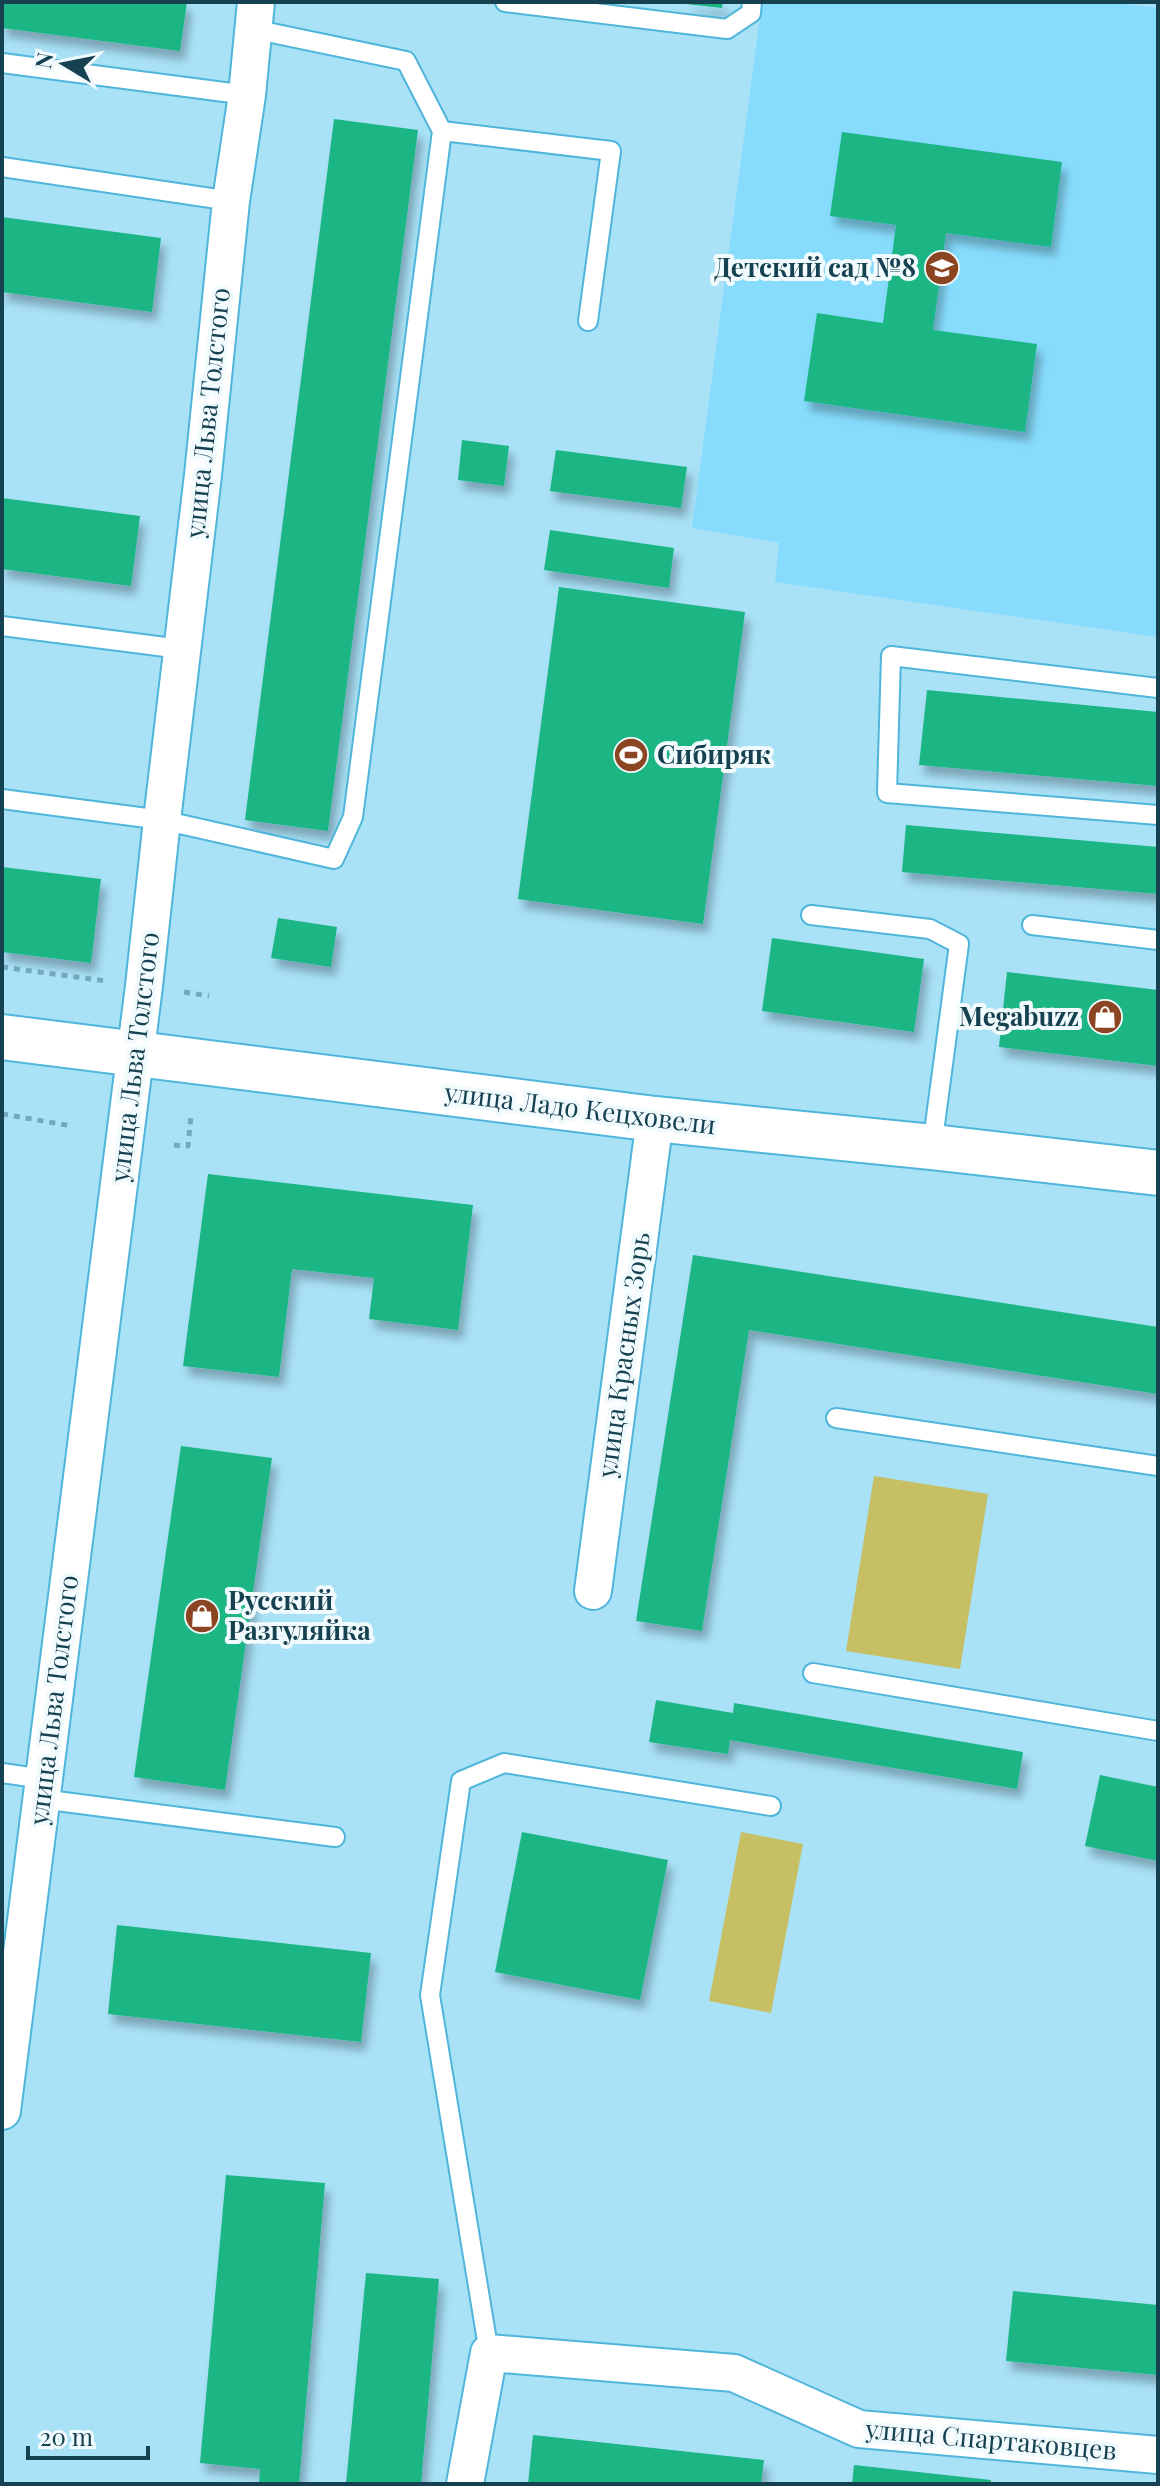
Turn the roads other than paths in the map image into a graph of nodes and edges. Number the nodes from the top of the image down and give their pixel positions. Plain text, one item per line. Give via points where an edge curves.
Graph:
1 (505, 2) edge
2 (752, 2) edge
3 (254, 16) edge
4 (2, 63) edge
5 (247, 95) junction
6 (442, 131) junction
7 (2, 167) edge
8 (231, 201) junction
9 (588, 321) dead end
10 (2, 626) edge
11 (181, 649) junction
12 (1158, 688) edge
13 (2, 799) edge
14 (1158, 815) edge
15 (162, 820) junction
16 (811, 915) dead end
17 (1032, 925) dead end
18 (1158, 940) edge
19 (2, 1037) edge
20 (136, 1055) junction
21 (655, 1119) junction
22 (932, 1147) junction
23 (1158, 1173) edge
24 (836, 1418) dead end
25 (1158, 1466) edge
26 (593, 1591) dead end
27 (813, 1673) dead end
28 (1158, 1731) edge
29 (2, 1773) edge
30 (42, 1789) junction
31 (771, 1806) dead end
32 (335, 1837) dead end
33 (2, 2111) edge
34 (489, 2353) junction
35 (1158, 2455) edge
36 (465, 2484) edge

1 - 2 lane via 727,29 751,13
3 - 5 street, улица Льва Толстого
3 - 6 lane via 406,61
4 - 5 lane
5 - 8 street, улица Льва Толстого
6 - 9 lane via 611,151
6 - 15 lane via 353,817 334,859
7 - 8 lane
8 - 11 street, улица Льва Толстого
10 - 11 lane
11 - 15 street, улица Льва Толстого
12 - 14 lane via 891,656 887,793
13 - 15 lane
15 - 20 street, улица Льва Толстого
16 - 22 lane via 930,929 959,944
17 - 18 lane
19 - 20 main road, улица Ладо Кецховели
20 - 21 main road, улица Ладо Кецховели
20 - 30 street, улица Льва Толстого
21 - 22 main road, улица Ладо Кецховели
21 - 26 street, улица Красных Зорь
22 - 23 main road, улица Ладо Кецховели
24 - 25 lane
27 - 28 lane
29 - 30 lane
30 - 32 lane
30 - 33 street, улица Льва Толстого
31 - 34 lane via 504,1763 461,1781 430,1995
34 - 35 street, улица Спартаковцев via 734,2373 859,2429
34 - 36 street

